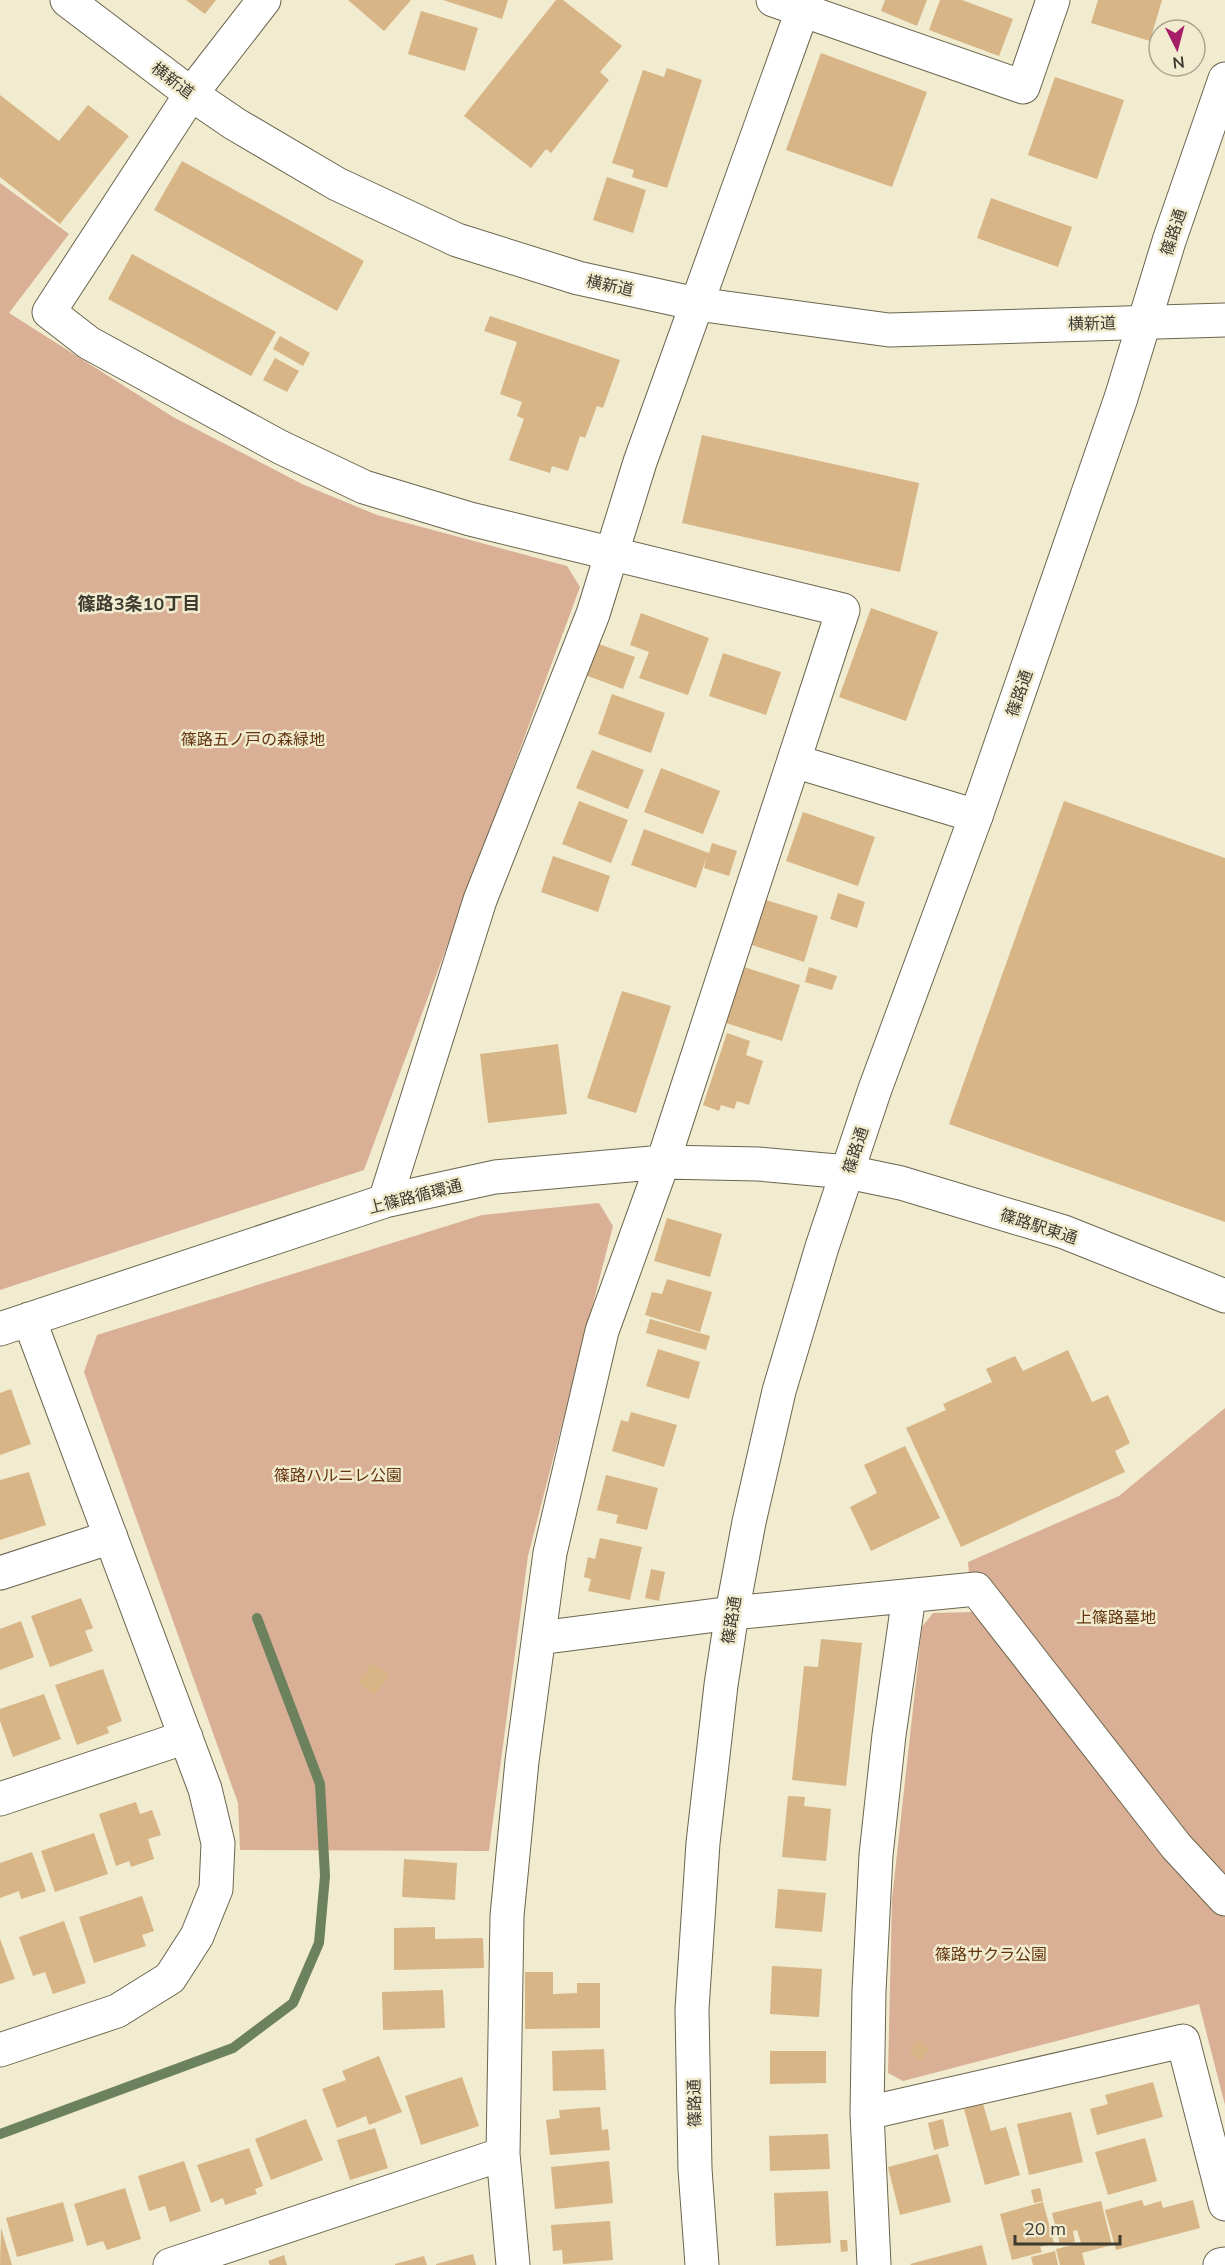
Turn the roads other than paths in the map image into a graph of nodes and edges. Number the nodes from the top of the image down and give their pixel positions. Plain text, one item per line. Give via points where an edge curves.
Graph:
1 (67, 0) edge
2 (264, 0) edge
3 (1053, 0) edge
4 (794, 4) edge
5 (1225, 79) edge
6 (191, 94) junction
7 (697, 304) junction
8 (1225, 320) edge
9 (1144, 322) junction
10 (612, 553) junction
11 (794, 761) junction
12 (976, 816) junction
13 (663, 1162) junction
14 (848, 1172) junction
15 (385, 1201) junction
16 (1225, 1296) edge
17 (15, 1324) edge
18 (111, 1537) junction
19 (0, 1573) edge
20 (909, 1596) junction
21 (732, 1612) junction
22 (539, 1638) junction
23 (186, 1737) junction
24 (0, 1799) edge
25 (1225, 1899) edge
26 (0, 2050) edge
27 (867, 2113) junction
28 (503, 2154) junction
29 (1225, 2204) edge
30 (1225, 2264) edge
31 (170, 2265) edge
32 (513, 2265) edge
33 (702, 2265) edge
34 (874, 2265) edge
35 (1221, 2265) edge

1 - 6 street, 横新道
2 - 6 street
3 - 4 street via 1023,87
4 - 7 street
5 - 9 street, 篠路通
6 - 7 street, 横新道 via 337,184 457,240 578,278
6 - 10 street via 49,312 89,343 280,447 364,487 470,519
7 - 9 street, 横新道 via 889,330
7 - 10 street
8 - 9 street, 横新道
9 - 12 street, 篠路通
10 - 11 street via 843,610
10 - 15 street via 593,614 480,900
11 - 12 street
11 - 13 street
12 - 14 street, 篠路通
13 - 14 street, 上篠路循環通 via 759,1164
13 - 15 street, 上篠路循環通 via 495,1177
13 - 22 street via 602,1331 550,1553
14 - 16 street, 篠路駅東通 via 902,1183 1064,1232
14 - 21 street, 篠路通 via 779,1391
15 - 17 street, 上篠路循環通
17 - 18 street
18 - 19 street
18 - 23 street
20 - 21 street
20 - 25 street via 976,1588 1176,1846
20 - 27 street via 876,1855
21 - 22 street
21 - 33 street, 篠路通 via 703,1843 692,2009 695,2169
22 - 28 street via 507,1916
23 - 24 street
23 - 26 street via 205,1789 218,1843 216,1889 197,1936 170,1978 117,2011
27 - 29 street via 1183,2041
27 - 34 street
28 - 31 street
28 - 32 street
30 - 35 street

